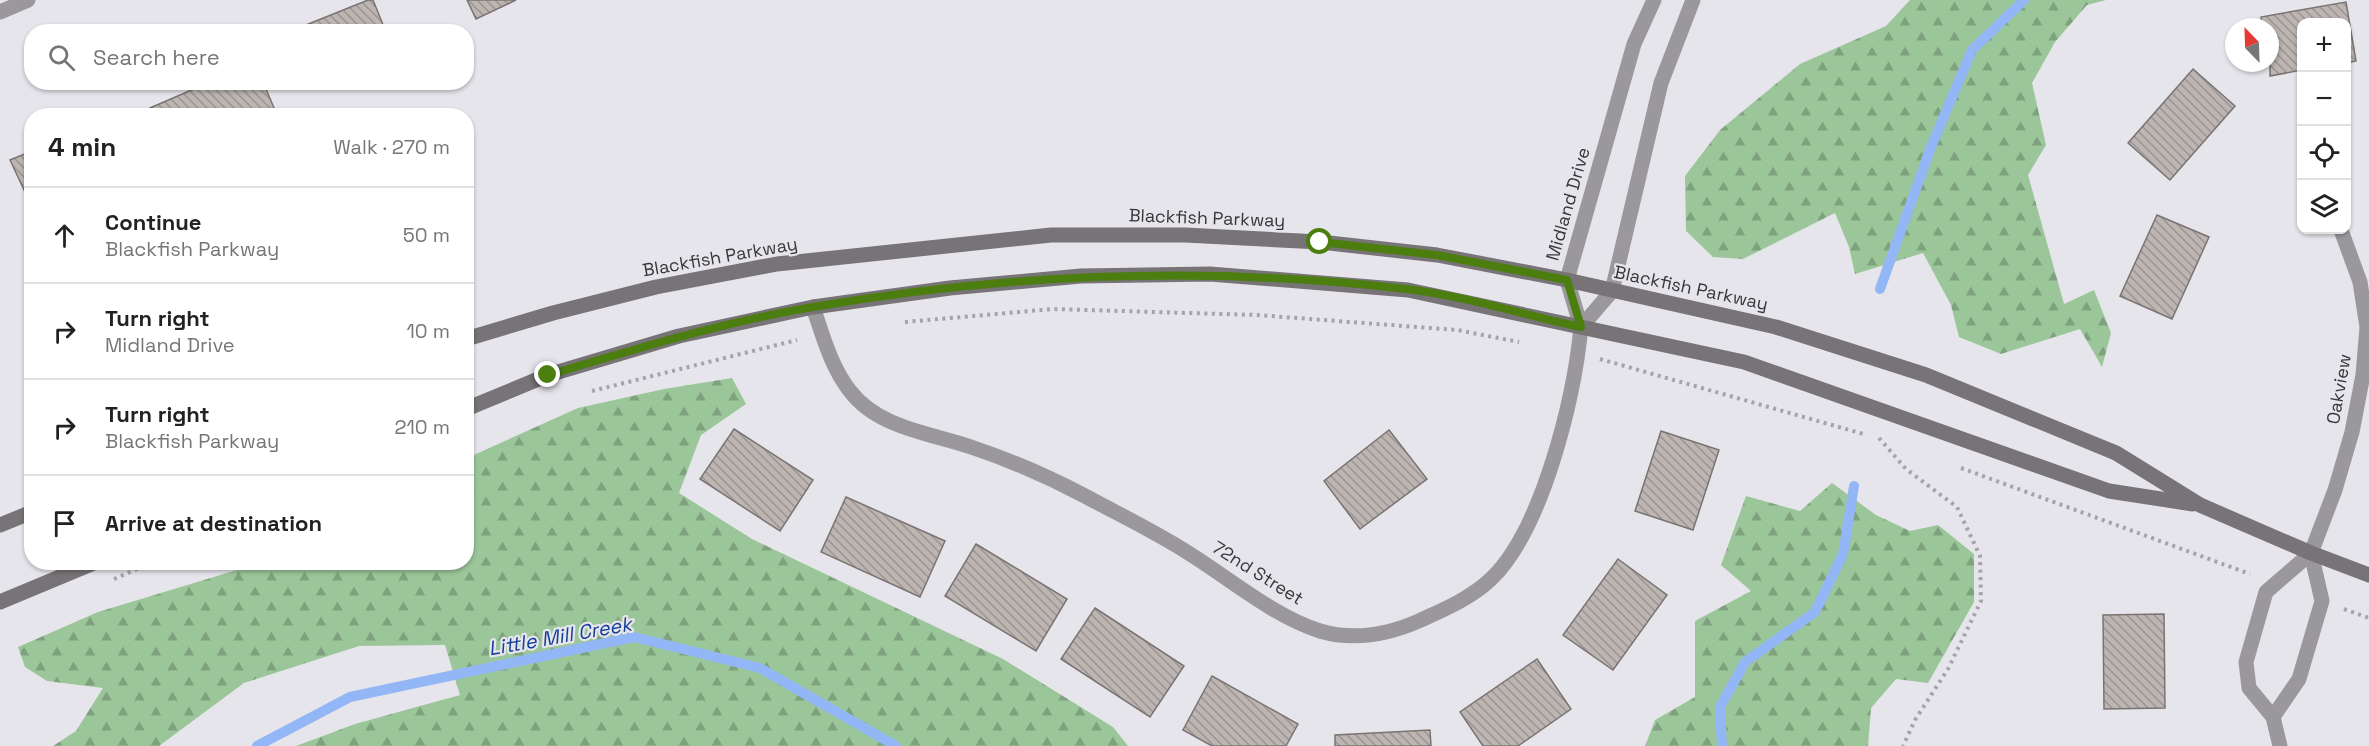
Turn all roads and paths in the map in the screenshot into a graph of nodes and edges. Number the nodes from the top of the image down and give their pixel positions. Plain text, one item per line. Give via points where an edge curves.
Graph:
1 (28, 0) edge
2 (1654, 0) edge
3 (1693, 0) edge
4 (0, 12) edge
5 (2342, 234) edge
6 (1567, 280) junction
7 (1612, 291) junction
8 (813, 307) junction
9 (902, 322) dead end
10 (1581, 327) junction
11 (822, 335) junction
12 (474, 337) edge
13 (1523, 343) dead end
14 (1579, 354) junction
15 (581, 394) dead end
16 (474, 406) edge
17 (1879, 438) junction
18 (1890, 442) dead end
19 (1956, 466) dead end
20 (2200, 505) junction
21 (24, 515) edge
22 (0, 525) edge
23 (2311, 553) junction
24 (77, 570) edge
25 (2369, 575) edge
26 (2276, 584) junction
27 (2322, 601) junction
28 (0, 602) edge
29 (2369, 618) edge
30 (2273, 717) junction
31 (1903, 746) edge
32 (2280, 746) edge

1 - 4 street
2 - 6 street, Midland Drive via 1634,44
3 - 7 street via 1661,83
5 - 23 street, Oakview via 2360,282 2367,327 2363,375 2352,432
6 - 7 main road, Blackfish Parkway
6 - 10 street, Midland Drive
6 - 12 main road, Blackfish Parkway via 1437,255 1320,242 1185,235 1051,235 777,264 656,287
7 - 10 street
7 - 20 main road, Blackfish Parkway via 1776,327 1926,375 2116,453
8 - 10 main road, Blackfish Parkway via 950,288 1081,276 1210,274 1408,290
8 - 11 street, 72nd Street
8 - 16 main road, Blackfish Parkway via 679,336 548,375
9 - 13 path via 1053,309 1257,315 1457,330
10 - 14 street, 72nd Street
10 - 20 main road, Blackfish Parkway via 1744,362 2109,491
11 - 14 street, 72nd Street via 851,393 889,421 1050,478 1168,540 1293,620 1351,636 1408,626 1469,596 1492,578 1517,542 1548,479
11 - 15 path
14 - 17 path
17 - 18 path
17 - 31 path via 1906,469 1957,507 1980,556 1982,601
19 - 26 path
20 - 23 main road, Blackfish Parkway
21 - 22 main road
23 - 25 main road, Blackfish Parkway
23 - 26 street, Oakview
23 - 27 street
24 - 28 main road
26 - 30 street, Oakview via 2266,592 2246,662 2249,688
27 - 29 path
27 - 30 street via 2299,679
30 - 32 street, Oakview

